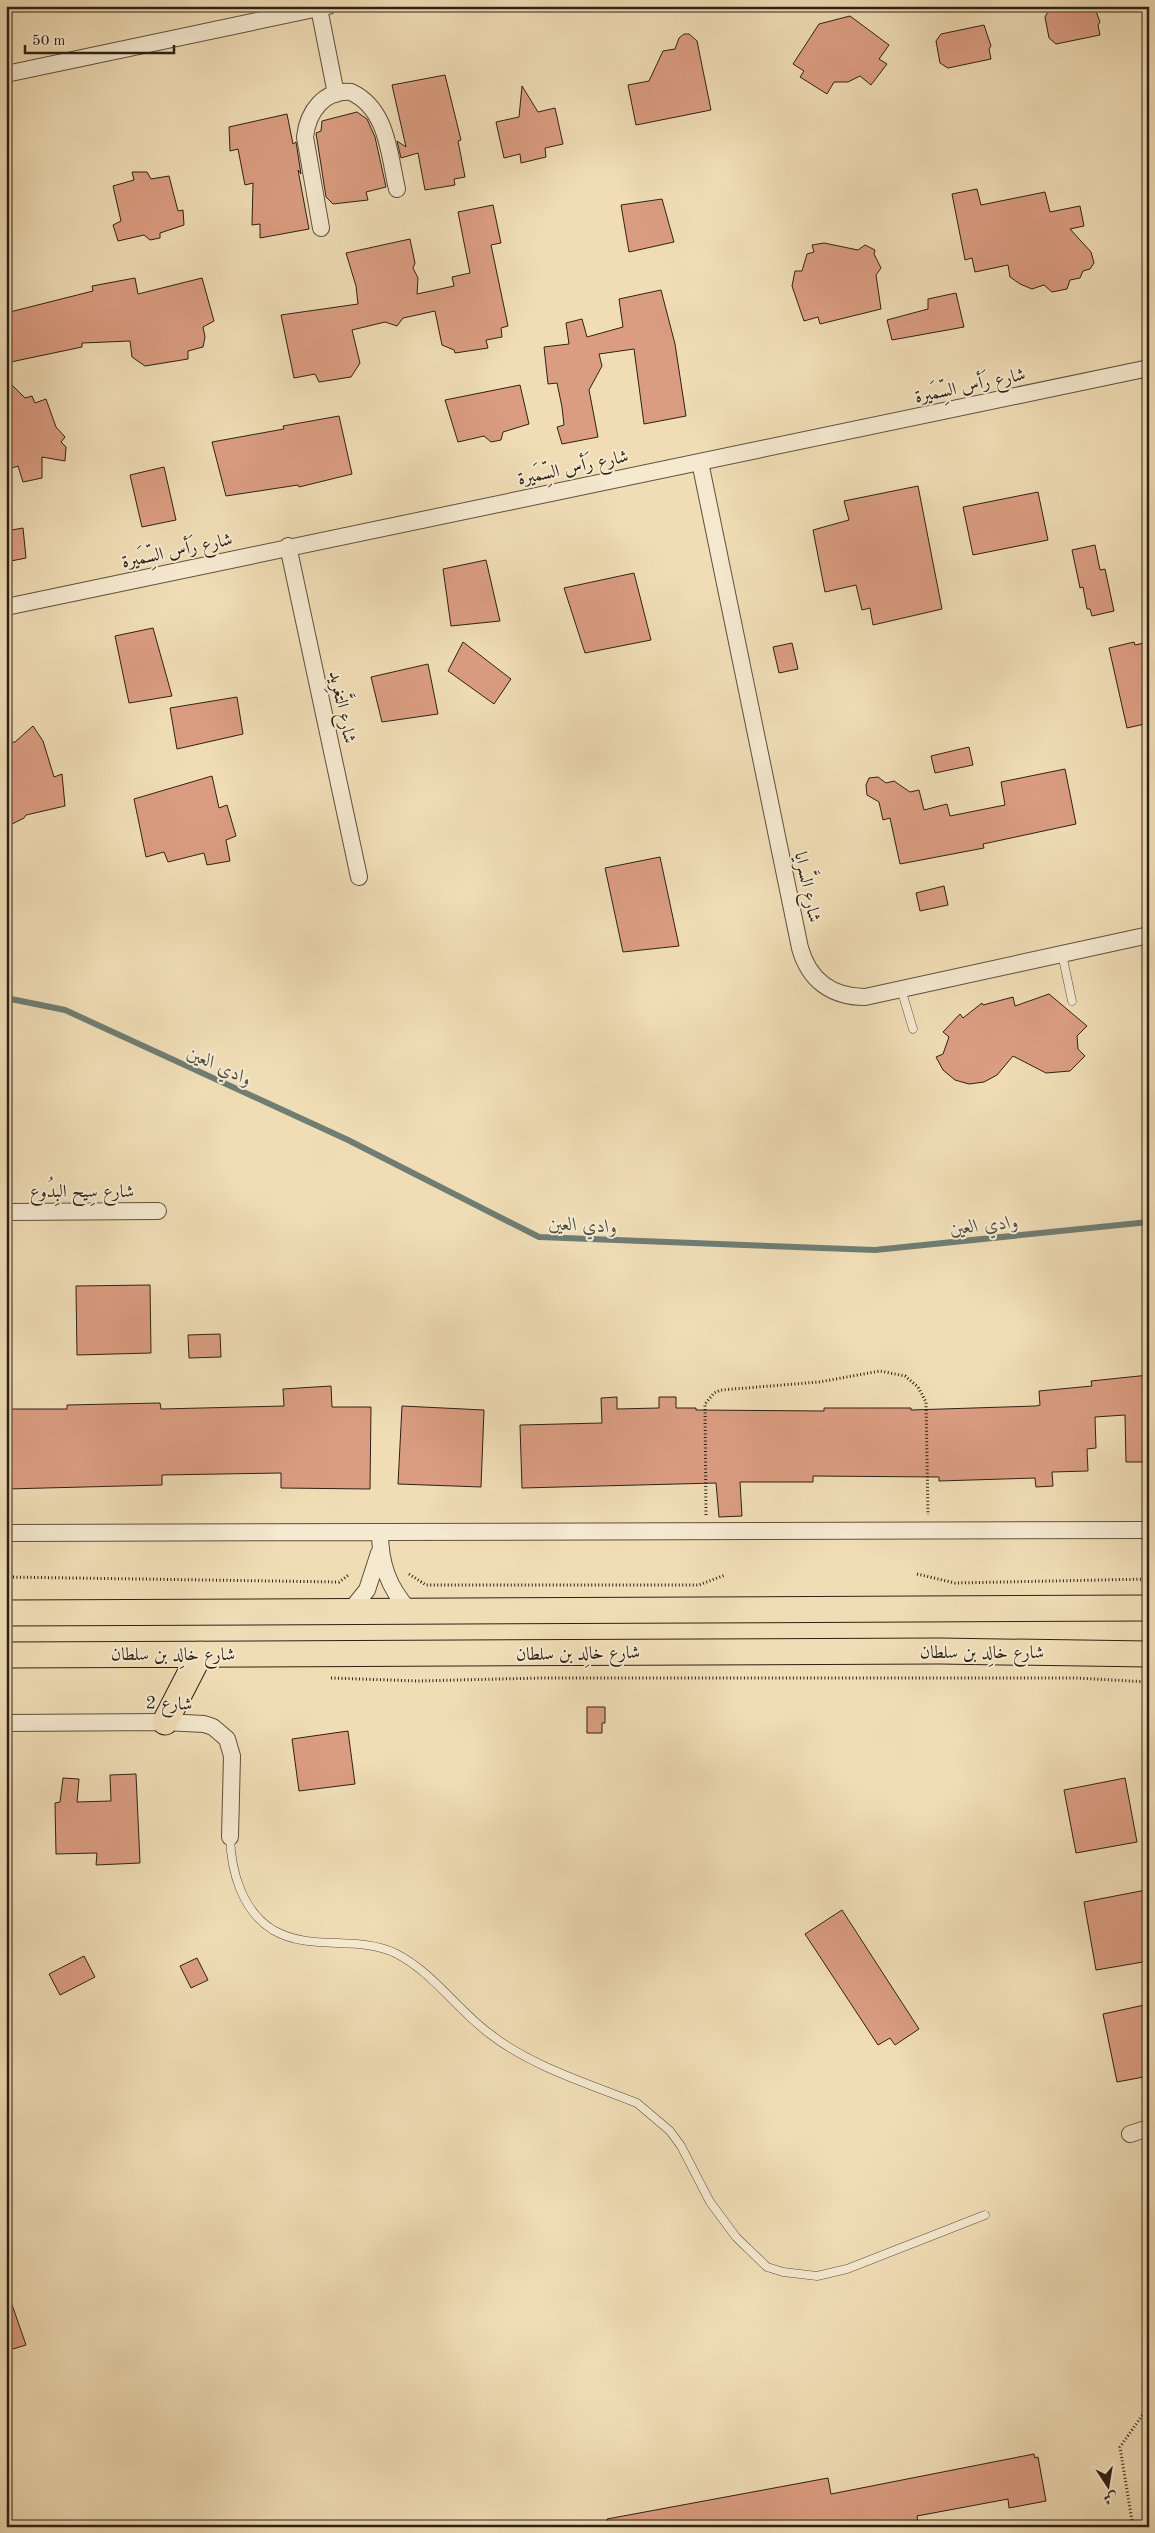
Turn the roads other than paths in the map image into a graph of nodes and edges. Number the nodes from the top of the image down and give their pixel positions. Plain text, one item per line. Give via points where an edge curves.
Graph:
1 (323, 7) edge
2 (6, 74) edge
3 (336, 94) junction
4 (396, 189) dead end
5 (321, 228) dead end
6 (1149, 368) edge
7 (700, 462) junction
8 (288, 546) junction
9 (6, 607) edge
10 (359, 877) dead end
11 (1149, 935) edge
12 (1062, 954) junction
13 (901, 989) junction
14 (1072, 1001) dead end
15 (913, 1030) dead end
16 (158, 1211) dead end
17 (6, 1212) edge
18 (1149, 1530) edge
19 (380, 1532) junction
20 (6, 1534) edge
21 (380, 1551) junction
22 (1149, 1608) edge
23 (409, 1610) junction
24 (350, 1611) junction
25 (6, 1613) edge
26 (200, 1654) junction
27 (1149, 1654) edge
28 (6, 1655) edge
29 (165, 1722) junction
30 (6, 1723) edge
31 (230, 1837) joint
32 (1149, 2128) edge
33 (1130, 2134) dead end
34 (985, 2215) dead end

1 - 2 street
1 - 3 street
3 - 4 street via 356,95 380,119
3 - 5 street via 320,101 306,130 305,143
6 - 7 street, شارع رَأس السِّمَيرة
7 - 8 street, شارع رَأس السِّمَيرة
7 - 13 street, شارع السَّرايا via 804,960 818,981 840,994 865,997
8 - 9 street, شارع رَأس السِّمَيرة
8 - 10 street, شارع التَّغرِيد
11 - 12 street, شارع السَّرايا
12 - 13 street, شارع السَّرايا
12 - 14 lane
13 - 15 lane
16 - 17 street, شارع سِيح البِدُوع
18 - 19 street
19 - 20 street
19 - 21 street
21 - 23 street via 390,1583
21 - 24 street via 367,1590
22 - 23 main road
23 - 24 main road
24 - 25 main road
26 - 27 main road, شارع خالِد بن سلطان via 890,1651
26 - 28 main road, شارع خالِد بن سلطان
26 - 29 main road
29 - 30 street, شارع 2
29 - 31 street, شارع 2 via 204,1724 221,1732 227,1740 232,1756
31 - 34 lane via 238,1884 252,1909 273,1930 302,1940 365,1945 393,1952 424,1971 474,2021 509,2048 637,2104 660,2120 681,2146 698,2182 723,2220 767,2267 801,2275 832,2273
32 - 33 street

